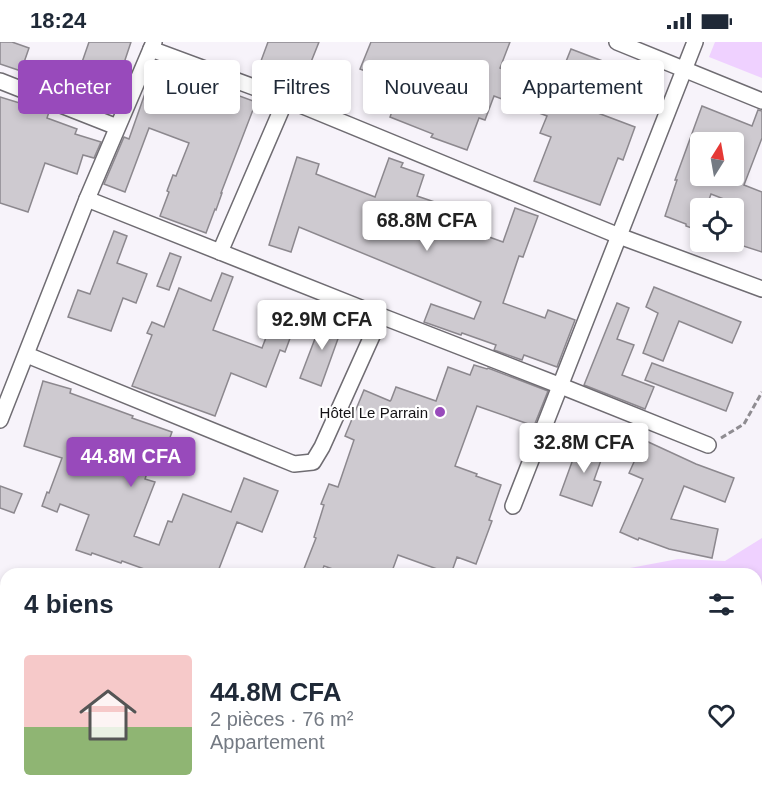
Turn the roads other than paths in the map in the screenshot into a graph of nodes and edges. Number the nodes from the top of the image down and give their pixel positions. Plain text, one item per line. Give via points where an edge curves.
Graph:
1 (617, 42) edge
2 (695, 42) edge
3 (153, 45) edge
4 (684, 68) junction
5 (0, 81) edge
6 (252, 85) edge
7 (762, 101) edge
8 (280, 114) edge
9 (322, 114) edge
10 (117, 127) junction
11 (87, 199) junction
12 (619, 236) junction
13 (220, 252) junction
14 (762, 289) edge
15 (381, 316) junction
16 (27, 355) junction
17 (561, 386) junction
18 (0, 420) edge
19 (708, 445) road end
20 (513, 506) dead end

1 - 4 street
2 - 4 street
3 - 6 street
3 - 10 street
4 - 7 street
4 - 12 street
5 - 10 street
8 - 13 street
9 - 12 street
10 - 11 street
11 - 13 street
11 - 16 street
12 - 14 street
12 - 17 street
13 - 15 street
15 - 16 street via 313,462 294,464
15 - 17 street
16 - 18 street
17 - 19 street
17 - 20 street

